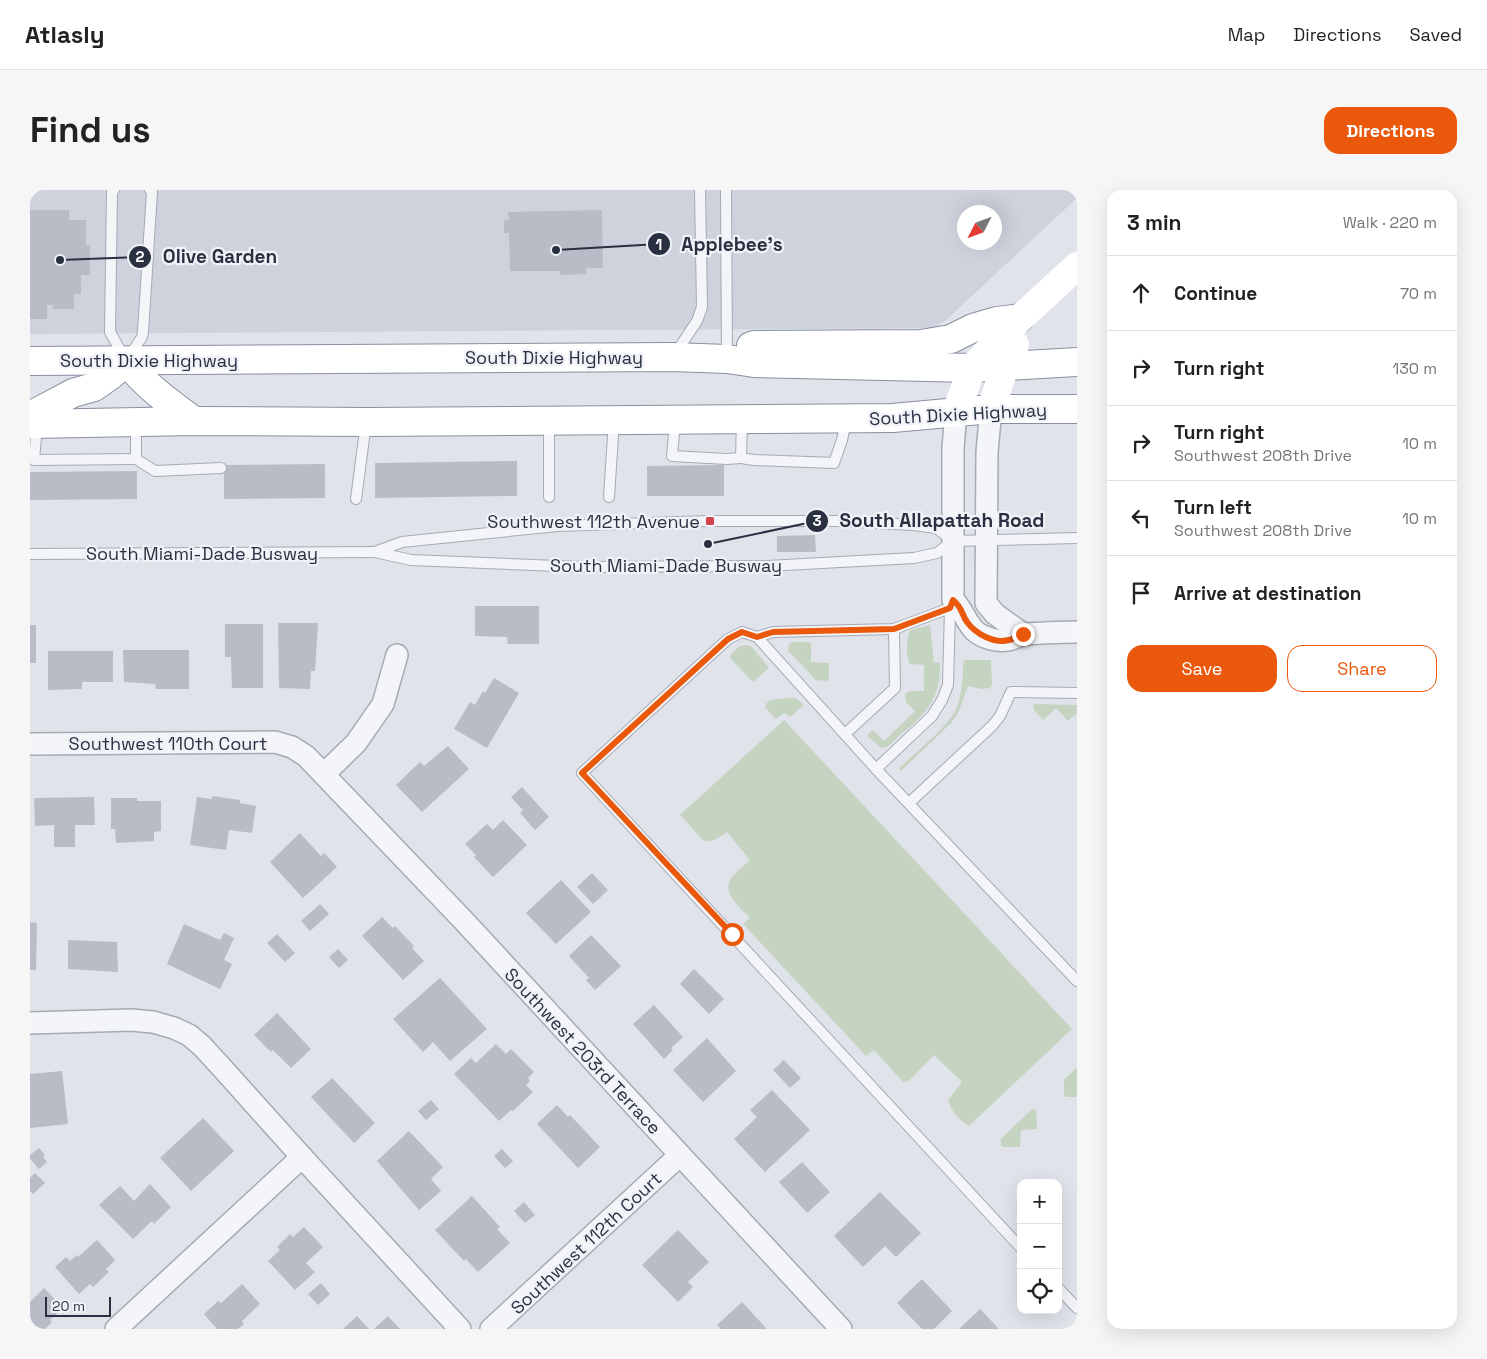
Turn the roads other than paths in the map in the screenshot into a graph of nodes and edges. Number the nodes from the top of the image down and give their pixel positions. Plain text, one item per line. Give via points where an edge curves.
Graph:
1 (114, 190) edge
2 (150, 190) edge
3 (700, 190) edge
4 (726, 190) edge
5 (1077, 266) edge
6 (1044, 297) junction
7 (1020, 318) junction
8 (673, 357) junction
9 (727, 358) junction
10 (126, 360) junction
11 (30, 361) edge
12 (1077, 362) edge
13 (1005, 366) junction
14 (972, 368) junction
15 (1077, 408) edge
16 (991, 409) junction
17 (956, 412) junction
18 (846, 419) junction
19 (742, 420) junction
20 (32, 421) edge
21 (194, 421) junction
22 (549, 421) junction
23 (614, 421) junction
24 (675, 421) junction
25 (136, 422) junction
26 (366, 422) junction
27 (136, 458) junction
28 (741, 458) junction
29 (32, 460) edge
30 (221, 468) dead end
31 (549, 497) dead end
32 (609, 497) dead end
33 (356, 499) dead end
34 (1077, 538) edge
35 (988, 540) junction
36 (953, 541) junction
37 (375, 552) junction
38 (30, 554) edge
39 (951, 604) junction
40 (894, 629) junction
41 (1077, 632) edge
42 (1023, 634) junction
43 (757, 637) junction
44 (397, 655) dead end
45 (1077, 693) edge
46 (845, 734) junction
47 (30, 744) edge
48 (876, 769) junction
49 (324, 774) junction
50 (909, 803) junction
51 (1076, 978) edge
52 (30, 1023) edge
53 (680, 1156) junction
54 (302, 1157) junction
55 (1017, 1244) edge
56 (1062, 1292) edge
57 (1077, 1308) edge
58 (116, 1329) edge
59 (460, 1329) edge
60 (491, 1329) edge
61 (841, 1329) edge

1 - 10 lane via 110,332
2 - 10 lane via 143,332
3 - 8 lane via 702,307 697,321
4 - 9 lane
5 - 6 main road
6 - 7 main road
6 - 13 main road via 1023,326
7 - 9 main road via 997,321 951,339 922,344 754,345
7 - 14 main road
8 - 9 main road, South Dixie Highway
8 - 10 main road, South Dixie Highway
9 - 14 main road, South Dixie Highway via 754,363
10 - 11 main road, South Dixie Highway
10 - 20 main road via 94,387 73,393
10 - 21 main road via 141,379
12 - 13 main road, South Dixie Highway
13 - 14 main road, South Dixie Highway
13 - 16 main road
14 - 17 main road
15 - 16 main road, South Dixie Highway
16 - 17 main road, South Dixie Highway
16 - 35 street via 987,452
17 - 18 main road, South Dixie Highway
17 - 36 street
18 - 19 main road, South Dixie Highway
18 - 28 lane via 834,463
19 - 24 main road, South Dixie Highway
19 - 28 lane
20 - 25 main road, South Dixie Highway
20 - 29 lane
21 - 25 main road, South Dixie Highway
21 - 26 main road, South Dixie Highway
22 - 23 main road, South Dixie Highway
22 - 26 main road, South Dixie Highway
22 - 31 lane
23 - 24 main road, South Dixie Highway
23 - 32 lane
24 - 28 lane via 672,456
25 - 27 lane
26 - 33 lane
27 - 29 lane
27 - 30 lane via 155,471
34 - 35 lane
35 - 36 lane
35 - 42 street via 986,603 995,614
36 - 37 lane, South Miami-Dade Busway via 937,553 914,558 767,566 583,567 411,560
36 - 37 lane, South Miami-Dade Busway via 936,528 914,525 710,521 557,526 402,542
36 - 39 street
37 - 38 lane, South Miami-Dade Busway
39 - 40 lane
39 - 42 street via 961,606 968,622 980,634 997,640
39 - 48 lane via 948,685 942,700 932,716
40 - 43 lane via 773,632
40 - 46 lane via 895,688
41 - 42 street
43 - 46 lane
43 - 55 lane via 742,632 728,639 582,773
44 - 49 street via 383,704 356,743
45 - 50 lane via 1012,692 992,726
46 - 48 lane
47 - 49 street, Southwest 110th Court via 275,742 306,756
48 - 50 lane
49 - 53 street, Southwest 203rd Terrace
50 - 51 lane
52 - 54 street via 131,1020 153,1022 189,1035
53 - 60 street, Southwest 112th Court
53 - 61 street, Southwest 203rd Terrace
54 - 58 street
54 - 59 street
56 - 57 lane

